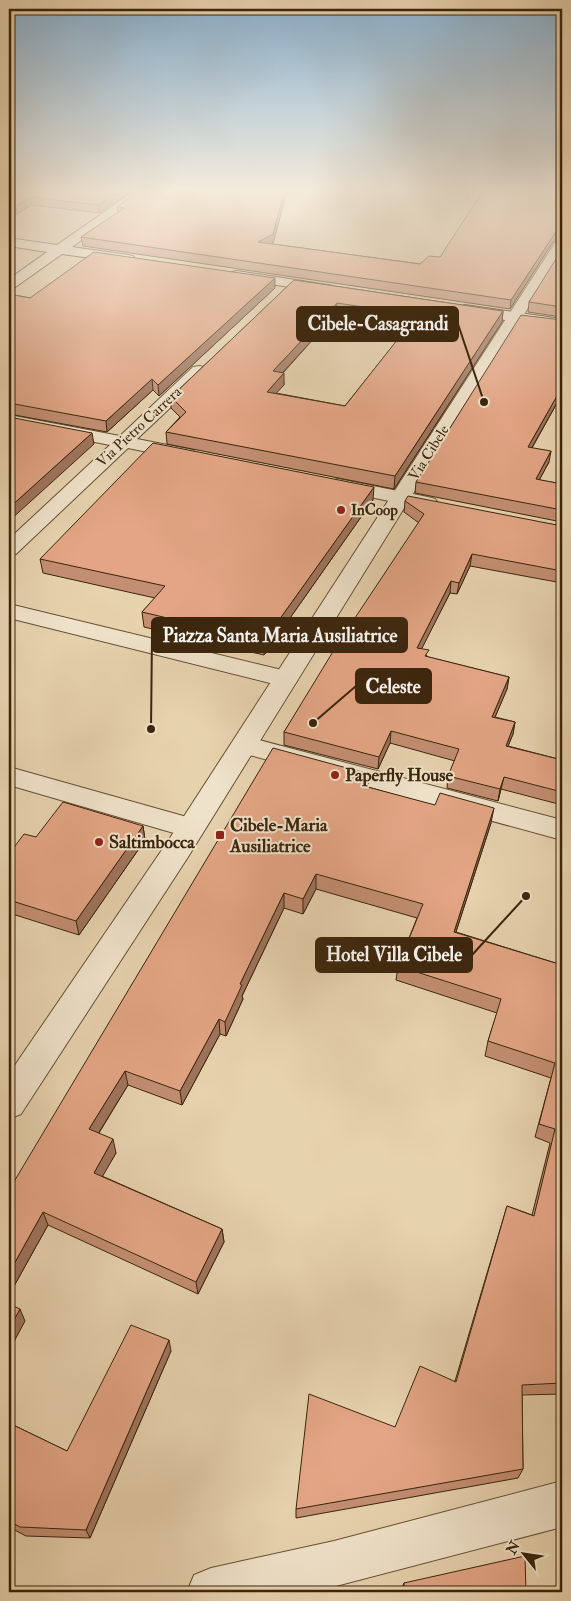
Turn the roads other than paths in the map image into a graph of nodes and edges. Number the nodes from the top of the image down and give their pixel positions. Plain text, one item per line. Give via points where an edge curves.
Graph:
1 (35, 267) edge
2 (553, 267) edge
3 (223, 273) edge
4 (292, 283) junction
5 (9, 285) edge
6 (340, 291) edge
7 (278, 297) edge
8 (447, 307) edge
9 (514, 317) junction
10 (562, 324) edge
11 (215, 356) edge
12 (9, 420) edge
13 (124, 442) junction
14 (200, 457) edge
15 (323, 482) edge
16 (400, 497) junction
17 (442, 506) edge
18 (9, 550) edge
19 (9, 610) edge
20 (291, 671) junction
21 (244, 745) junction
22 (9, 776) edge
23 (191, 828) junction
24 (562, 830) edge
25 (9, 1103) edge
26 (562, 1504) edge
27 (331, 1578) edge
28 (211, 1592) edge

1 - 5 street
2 - 9 street, Via Cibele
3 - 4 street
4 - 6 street
4 - 7 street
8 - 9 street
9 - 10 street
9 - 16 street, Via Cibele
11 - 13 street, Via Pietro Carrera
12 - 13 street
13 - 14 street
13 - 18 street, Via Pietro Carrera
15 - 16 street
16 - 17 street
16 - 20 street, Via Cibele
19 - 20 street
20 - 21 street, Via Cibele
21 - 23 street, Via Cibele
21 - 24 street
22 - 23 street
23 - 25 street, Via Cibele
26 - 27 street
27 - 28 street

